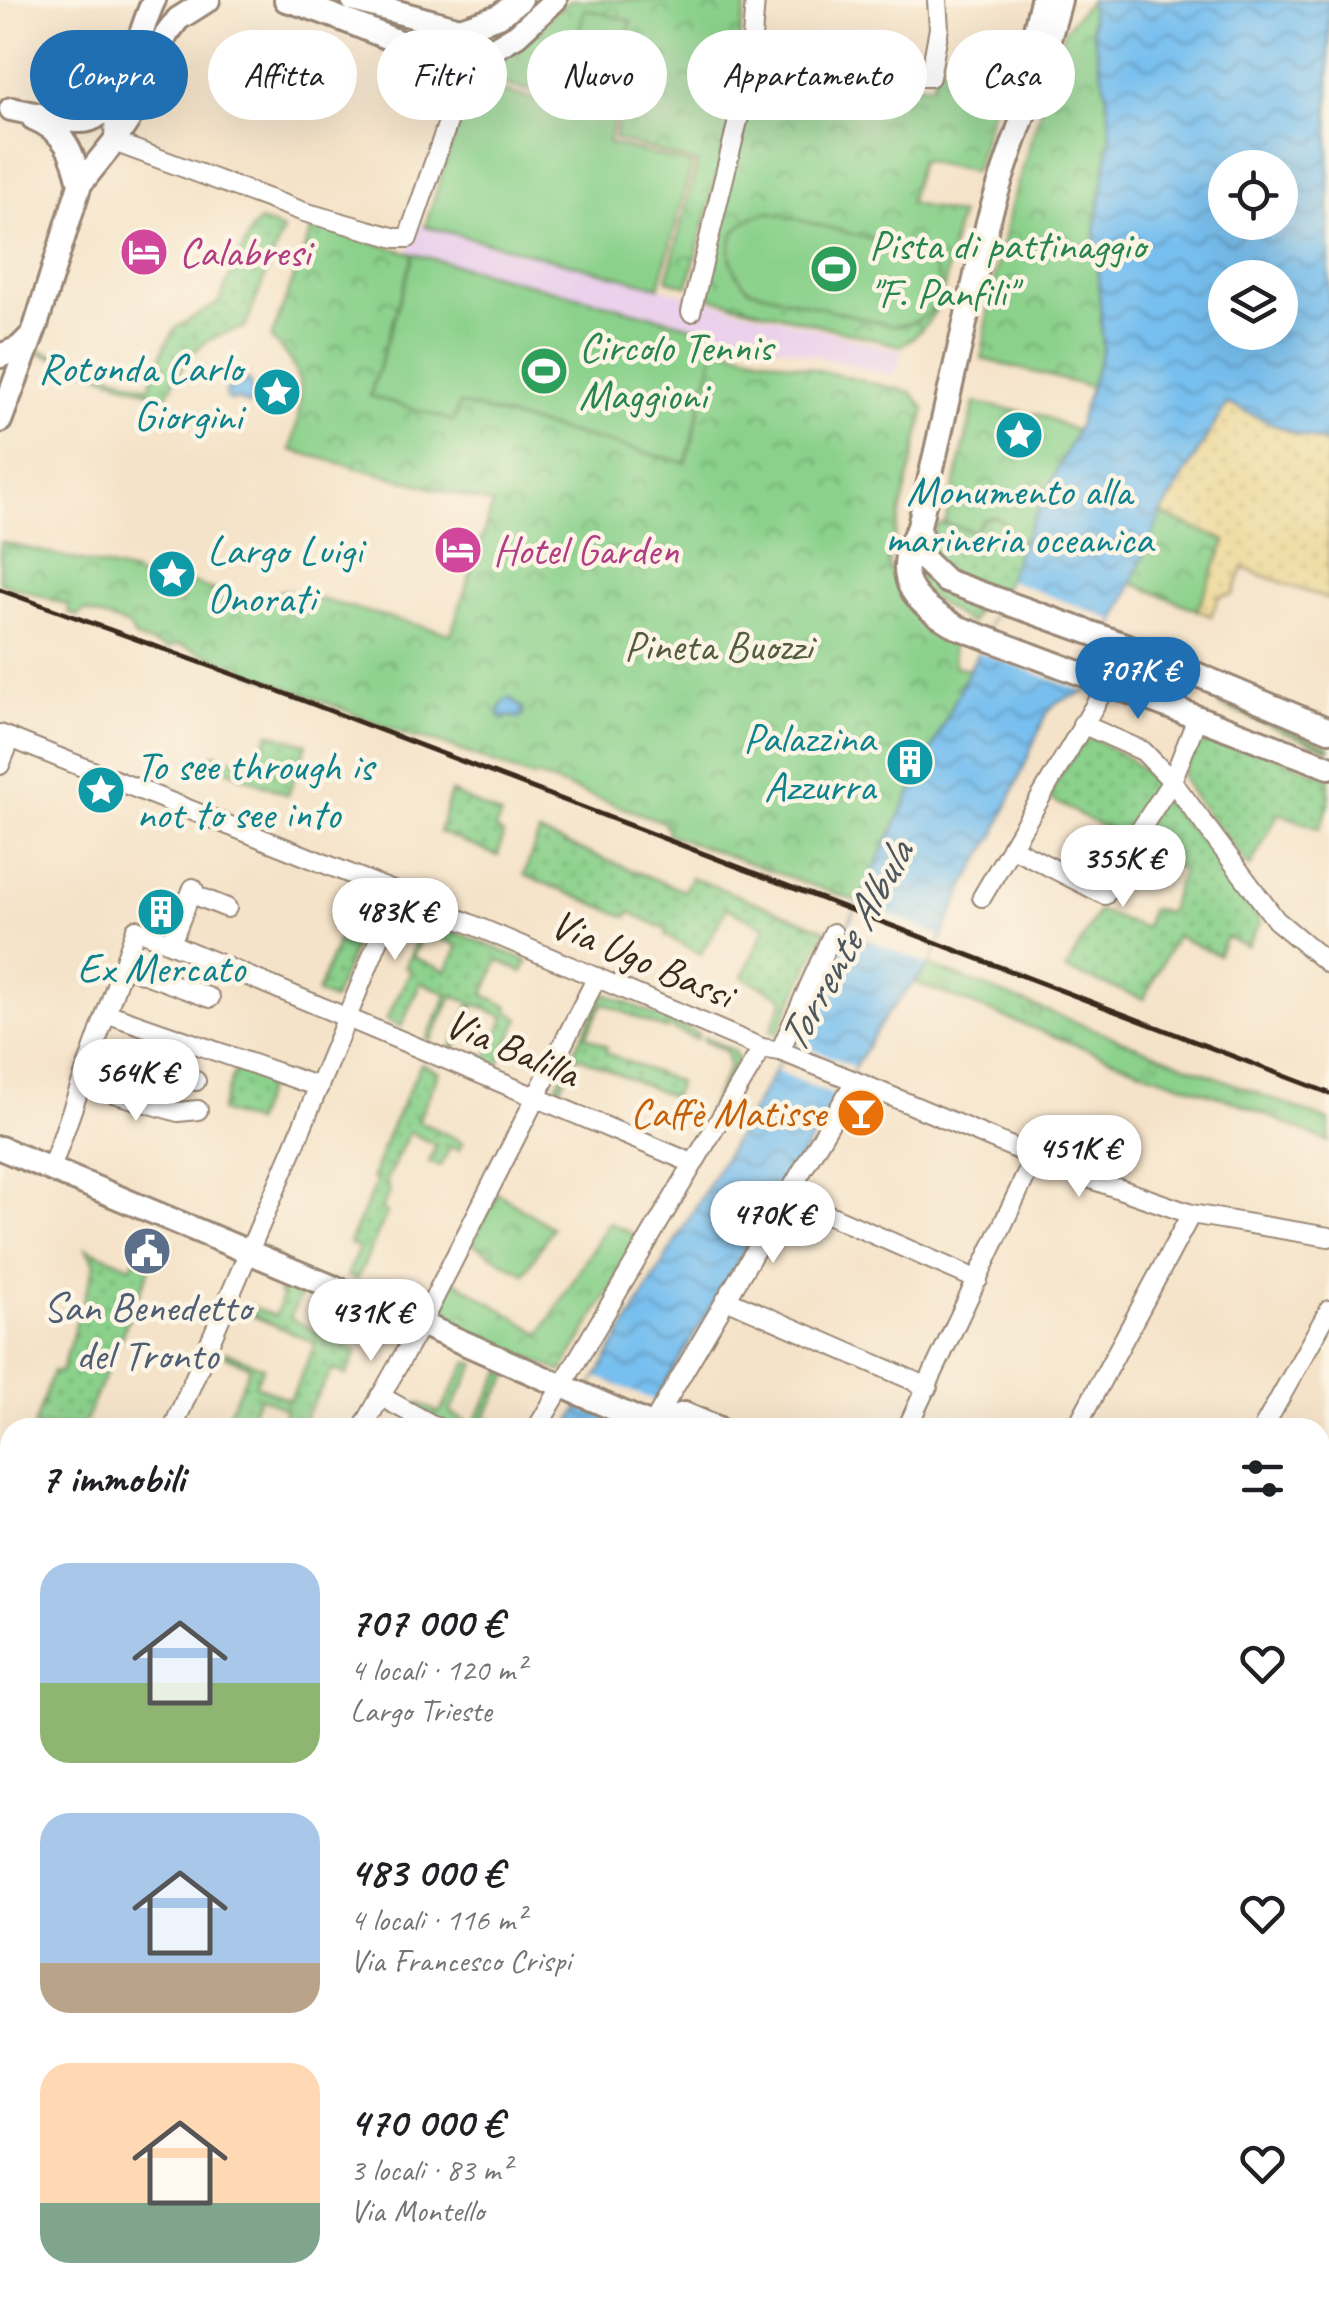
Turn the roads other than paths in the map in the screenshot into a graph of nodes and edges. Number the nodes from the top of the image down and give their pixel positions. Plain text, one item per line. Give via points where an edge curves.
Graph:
1 (154, 0) edge
2 (208, 0) edge
3 (286, 0) edge
4 (353, 0) edge
5 (520, 0) edge
6 (556, 0) edge
7 (755, 0) edge
8 (937, 0) edge
9 (1042, 0) edge
10 (1060, 0) edge
11 (142, 30) edge
12 (753, 30) edge
13 (377, 32) edge
14 (507, 41) edge
15 (927, 77) edge
16 (6, 107) edge
17 (115, 120) edge
18 (449, 120) edge
19 (738, 120) edge
20 (114, 142) junction
21 (998, 183) junction
22 (80, 184) junction
23 (692, 312) dead end
24 (36, 325) junction
25 (0, 356) edge
26 (0, 367) edge
27 (11, 392) junction
28 (0, 420) edge
29 (919, 526) junction
30 (1102, 681) junction
31 (1198, 716) junction
32 (1082, 724) junction
33 (1329, 730) edge
34 (6, 736) edge
35 (0, 765) edge
36 (1329, 767) edge
37 (1172, 781) junction
38 (1011, 847) junction
39 (398, 893) junction
40 (982, 897) dead end
41 (227, 908) dead end
42 (832, 933) dead end
43 (171, 943) junction
44 (1329, 964) edge
45 (123, 966) junction
46 (597, 977) junction
47 (210, 998) dead end
48 (106, 1013) junction
49 (347, 1015) junction
50 (771, 1050) junction
51 (93, 1051) junction
52 (196, 1081) dead end
53 (855, 1081) junction
54 (82, 1084) junction
55 (318, 1087) junction
56 (536, 1096) junction
57 (198, 1110) dead end
58 (0, 1148) edge
59 (1035, 1156) junction
60 (692, 1163) junction
61 (51, 1170) junction
62 (786, 1196) junction
63 (1191, 1214) junction
64 (1329, 1237) edge
65 (248, 1252) junction
66 (978, 1280) junction
67 (726, 1299) junction
68 (1329, 1310) edge
69 (420, 1324) junction
70 (928, 1387) junction
71 (572, 1389) junction
72 (380, 1396) junction
73 (176, 1418) edge
74 (368, 1418) edge
75 (420, 1418) edge
76 (546, 1418) edge
77 (636, 1418) edge
78 (656, 1418) edge
79 (912, 1418) edge
80 (1081, 1418) edge
81 (1268, 1418) edge

1 - 11 street
2 - 20 street via 166,34 143,97
3 - 13 street
4 - 5 street via 460,28 499,16
6 - 14 street
7 - 12 street
8 - 15 street via 939,28
9 - 21 street
10 - 21 street
16 - 22 street via 50,125 63,138
17 - 20 street
18 - 20 street via 408,238 304,212
19 - 23 street
20 - 22 street
21 - 29 street
22 - 24 street
24 - 25 street via 19,348
24 - 27 street
26 - 27 street
27 - 28 street
29 - 30 street via 905,566 916,599 980,636
29 - 33 street via 922,558 946,582 1206,677
30 - 31 street
30 - 32 street
31 - 36 street
31 - 37 street
32 - 37 street via 1143,751
32 - 38 street
34 - 35 street
34 - 39 street, Via Ugo Bassi
37 - 38 street via 1104,895
37 - 44 street via 1276,920
38 - 40 street
39 - 46 street, Via Ugo Bassi
39 - 49 street
41 - 43 street via 193,888
42 - 50 street
43 - 45 street, Via Balilla via 136,929
43 - 49 street, Via Balilla
45 - 47 street
45 - 48 street
46 - 50 street, Via Ugo Bassi
46 - 56 street
48 - 51 street
48 - 55 street
49 - 55 street
49 - 56 street, Via Balilla
50 - 53 street, Via Ugo Bassi
50 - 60 street
51 - 52 street
51 - 54 street
53 - 59 street, Via Ugo Bassi
53 - 62 street
54 - 57 street via 178,1112
54 - 61 street
55 - 65 street
56 - 60 street, Via Balilla
56 - 69 street
58 - 61 street
59 - 63 street, Via Ugo Bassi
59 - 66 street
60 - 71 street
61 - 65 street
62 - 66 street
62 - 67 street
63 - 64 street, Via Ugo Bassi
63 - 80 street
65 - 69 street
65 - 73 street
66 - 70 street
67 - 70 street
67 - 78 street
68 - 81 street
69 - 71 street
69 - 72 street
70 - 79 street
71 - 76 street
71 - 77 street
72 - 74 street
72 - 75 street

